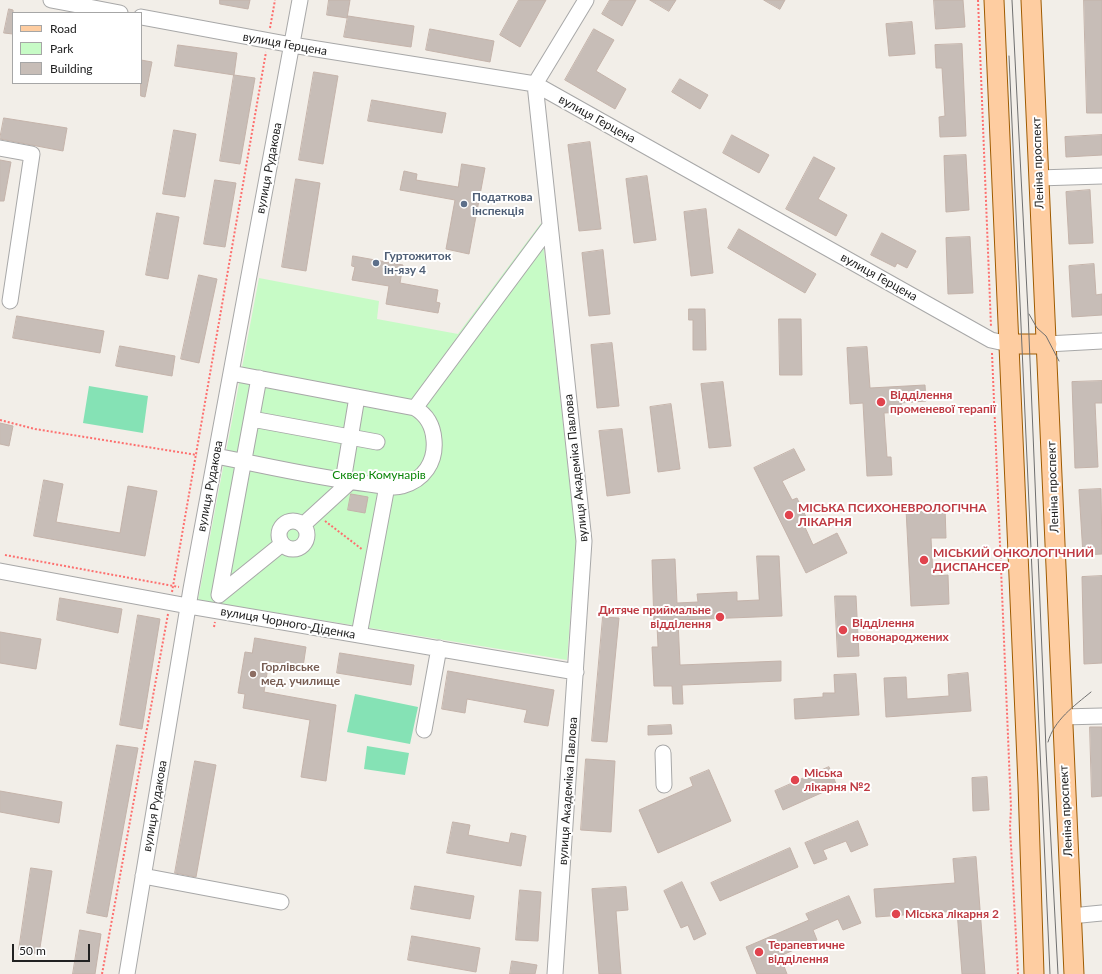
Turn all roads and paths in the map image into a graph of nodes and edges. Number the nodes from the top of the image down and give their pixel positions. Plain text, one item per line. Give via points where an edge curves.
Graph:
1 (51, 0) edge
2 (275, 0) edge
3 (300, 0) edge
4 (586, 0) edge
5 (978, 0) edge
6 (994, 0) edge
7 (1031, 0) edge
8 (115, 12) edge
9 (142, 17) edge
10 (268, 41) junction
11 (292, 45) junction
12 (535, 84) junction
13 (0, 148) edge
14 (1102, 176) edge
15 (1038, 178) junction
16 (550, 226) junction
17 (10, 301) dead end
18 (1102, 340) edge
19 (1000, 342) junction
20 (1047, 344) junction
21 (231, 373) junction
22 (259, 378) junction
23 (357, 397) junction
24 (415, 408) junction
25 (252, 419) junction
26 (0, 420) edge
27 (350, 437) junction
28 (377, 442) dead end
29 (196, 455) junction
30 (216, 456) junction
31 (244, 462) junction
32 (346, 481) junction
33 (387, 486) junction
34 (316, 514) junction
35 (5, 554) dead end
36 (373, 558) junction
37 (0, 571) edge
38 (173, 586) junction
39 (191, 589) junction
40 (170, 602) junction
41 (188, 606) junction
42 (359, 635) junction
43 (439, 648) junction
44 (576, 672) junction
45 (1102, 716) edge
46 (1062, 717) junction
47 (424, 730) dead end
48 (663, 753) dead end
49 (664, 785) dead end
50 (143, 876) junction
51 (281, 902) dead end
52 (1102, 913) edge
53 (1071, 916) junction
54 (102, 974) edge
55 (127, 974) edge
56 (555, 974) edge
57 (1018, 974) edge
58 (1034, 974) edge
59 (1074, 974) edge

1 - 8 street
2 - 10 path
3 - 11 street, вулиця Рудакова
4 - 12 street
5 - 19 path
6 - 19 main road
7 - 15 main road, Леніна проспект
9 - 10 street, вулиця Герцена
10 - 11 street, вулиця Герцена
10 - 29 path
11 - 12 street, вулиця Герцена
11 - 21 street, вулиця Рудакова
12 - 16 street, вулиця Академіка Павлова
12 - 19 street, вулиця Герцена
13 - 17 street via 32,154
14 - 15 street
15 - 20 main road, Леніна проспект
16 - 24 street
16 - 44 street, вулиця Академіка Павлова via 584,541
18 - 20 street
19 - 20 main road
19 - 57 path via 1010,827
19 - 58 main road
20 - 46 main road, Леніна проспект
21 - 22 street
21 - 30 street, вулиця Рудакова
22 - 23 street
22 - 25 street
23 - 24 street
23 - 27 street
24 - 33 street via 424,413 430,423 434,435 433,458 420,477 401,487
25 - 27 street
25 - 31 street
26 - 29 path via 35,429
27 - 28 street
27 - 32 street
29 - 38 path
30 - 31 street
30 - 39 street, вулиця Рудакова
31 - 32 street
31 - 34 street via 219,595 282,544 292,549 302,546 307,534 303,525
32 - 33 street
32 - 34 street
33 - 36 street
34 - 36 path
35 - 38 path
36 - 42 street
37 - 40 street, вулиця Чорного-Діденка
38 - 39 path
38 - 40 path
39 - 41 street, вулиця Рудакова
40 - 41 street, вулиця Чорного-Діденка
40 - 54 path
41 - 42 street, вулиця Чорного-Діденка
41 - 50 street, вулиця Рудакова
42 - 43 street, вулиця Чорного-Діденка
43 - 44 street, вулиця Чорного-Діденка
43 - 47 street
44 - 56 street, вулиця Академіка Павлова
45 - 46 street
46 - 53 main road, Леніна проспект
48 - 49 street
50 - 51 street
50 - 55 street, вулиця Рудакова
52 - 53 street
53 - 59 main road, Леніна проспект

